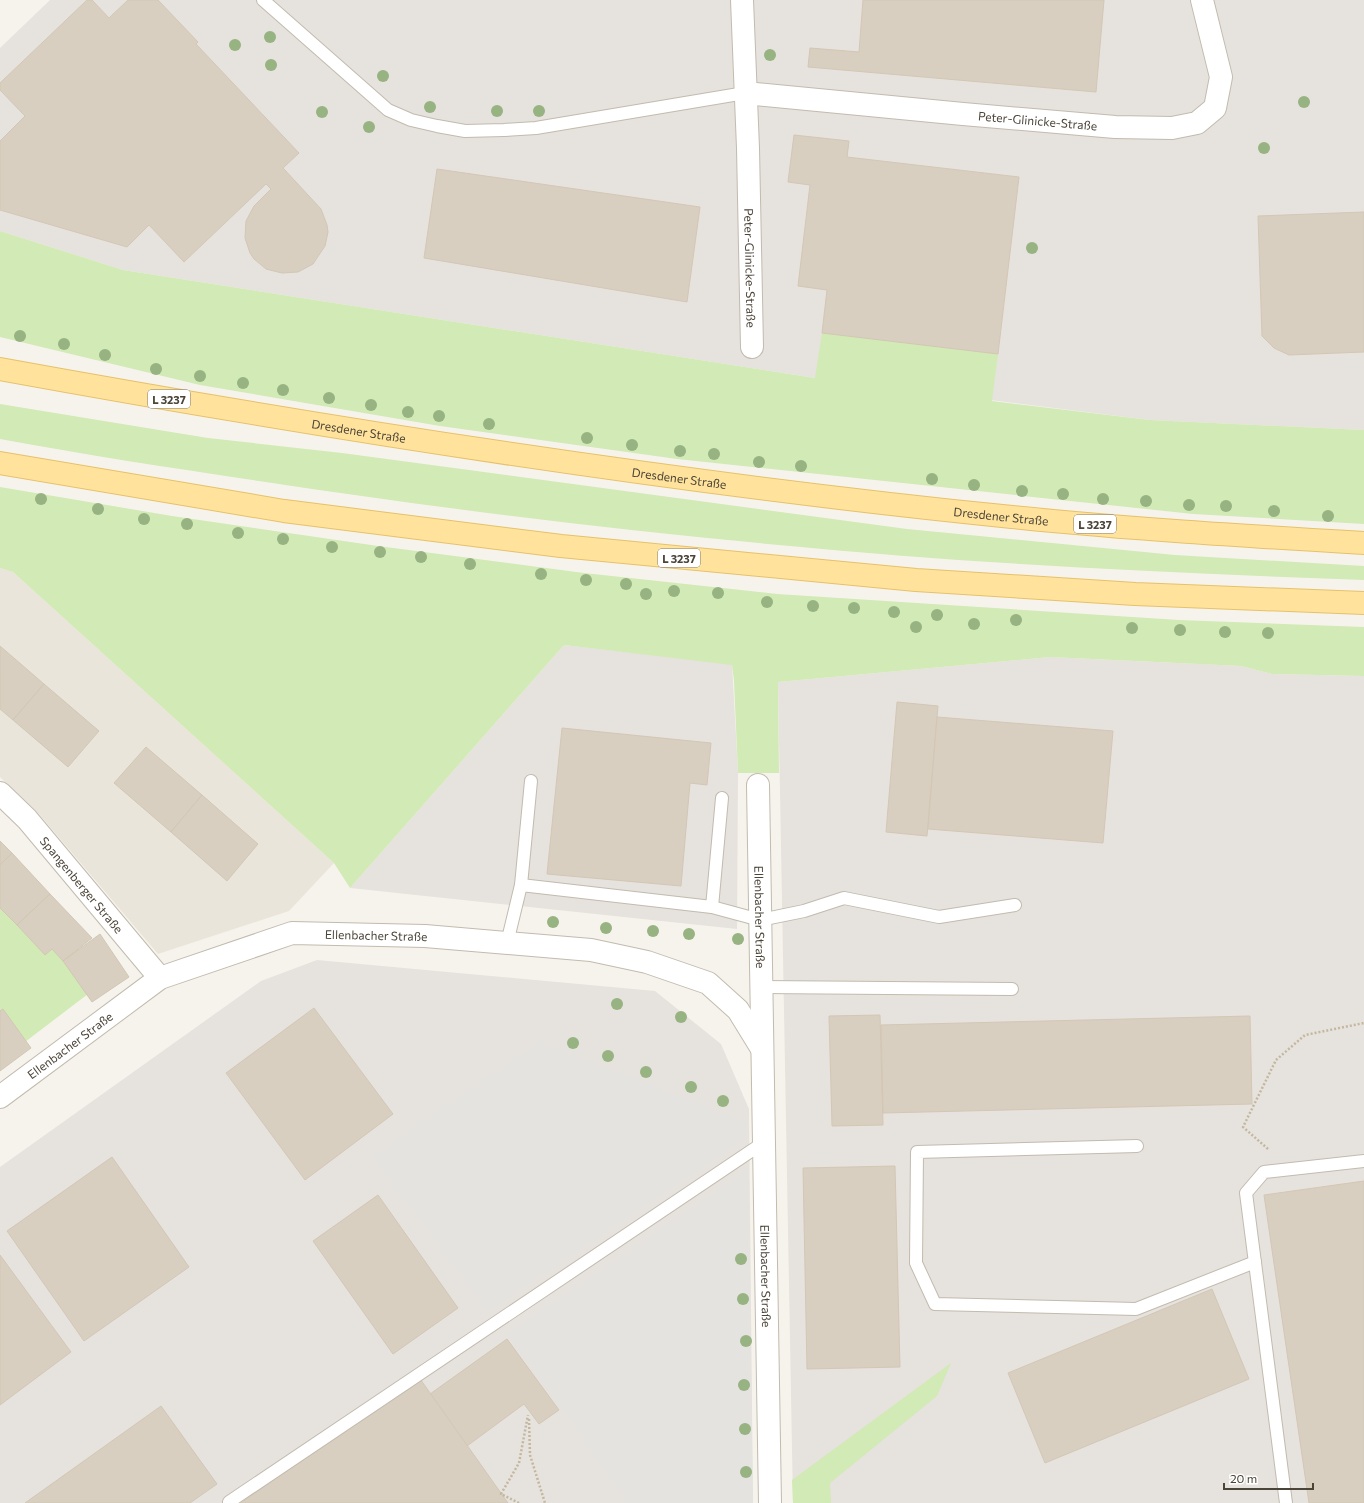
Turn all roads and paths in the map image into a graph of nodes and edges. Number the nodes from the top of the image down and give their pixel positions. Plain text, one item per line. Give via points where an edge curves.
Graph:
1 (263, 0) edge
2 (742, 0) edge
3 (1202, 0) edge
4 (745, 93) junction
5 (752, 347) dead end
6 (0, 369) edge
7 (0, 463) edge
8 (1364, 543) edge
9 (1364, 603) edge
10 (531, 781) dead end
11 (758, 785) dead end
12 (0, 793) edge
13 (722, 798) dead end
14 (521, 885) junction
15 (1015, 905) dead end
16 (712, 907) junction
17 (760, 920) junction
18 (507, 943) junction
19 (160, 978) junction
20 (761, 987) junction
21 (1012, 989) dead end
22 (1364, 1023) edge
23 (762, 1050) junction
24 (0, 1097) edge
25 (763, 1143) junction
26 (1137, 1146) dead end
27 (1364, 1161) edge
28 (1279, 1170) junction
29 (1255, 1262) junction
30 (229, 1502) dead end
31 (519, 1503) edge
32 (545, 1503) edge
33 (770, 1503) edge
34 (1286, 1503) edge

1 - 4 lane via 388,110 411,120 437,126 465,131 536,128
2 - 4 street, Peter-Glinicke-Straße
3 - 4 street, Peter-Glinicke-Straße via 1221,77 1215,108 1197,123 1172,128 1115,127
4 - 5 street, Peter-Glinicke-Straße
6 - 8 main road, Dresdener Straße / L 3237 via 440,444 826,497 1014,518
7 - 9 main road, L 3237 via 284,511 561,546 916,580 1135,594
10 - 14 lane
11 - 17 street, Ellenbacher Straße
12 - 19 street, Spangenberger Straße via 27,819
13 - 16 lane
14 - 16 lane
14 - 18 lane
15 - 17 lane via 939,917 844,898 804,911
16 - 17 lane
17 - 20 street, Ellenbacher Straße
18 - 19 street, Ellenbacher Straße via 425,936 292,933
18 - 23 street, Ellenbacher Straße via 591,950 647,962 708,983 738,1010
19 - 24 street, Ellenbacher Straße
20 - 21 lane
20 - 23 street, Ellenbacher Straße
22 - 28 path via 1305,1035 1276,1060 1243,1127 1276,1156
23 - 25 street, Ellenbacher Straße
25 - 30 lane
25 - 33 street, Ellenbacher Straße
26 - 29 lane via 917,1152 916,1263 935,1304 1136,1309
27 - 28 lane
28 - 29 lane via 1264,1172 1246,1193
29 - 34 lane
31 - 32 path via 501,1494 519,1463 528,1415 530,1455

